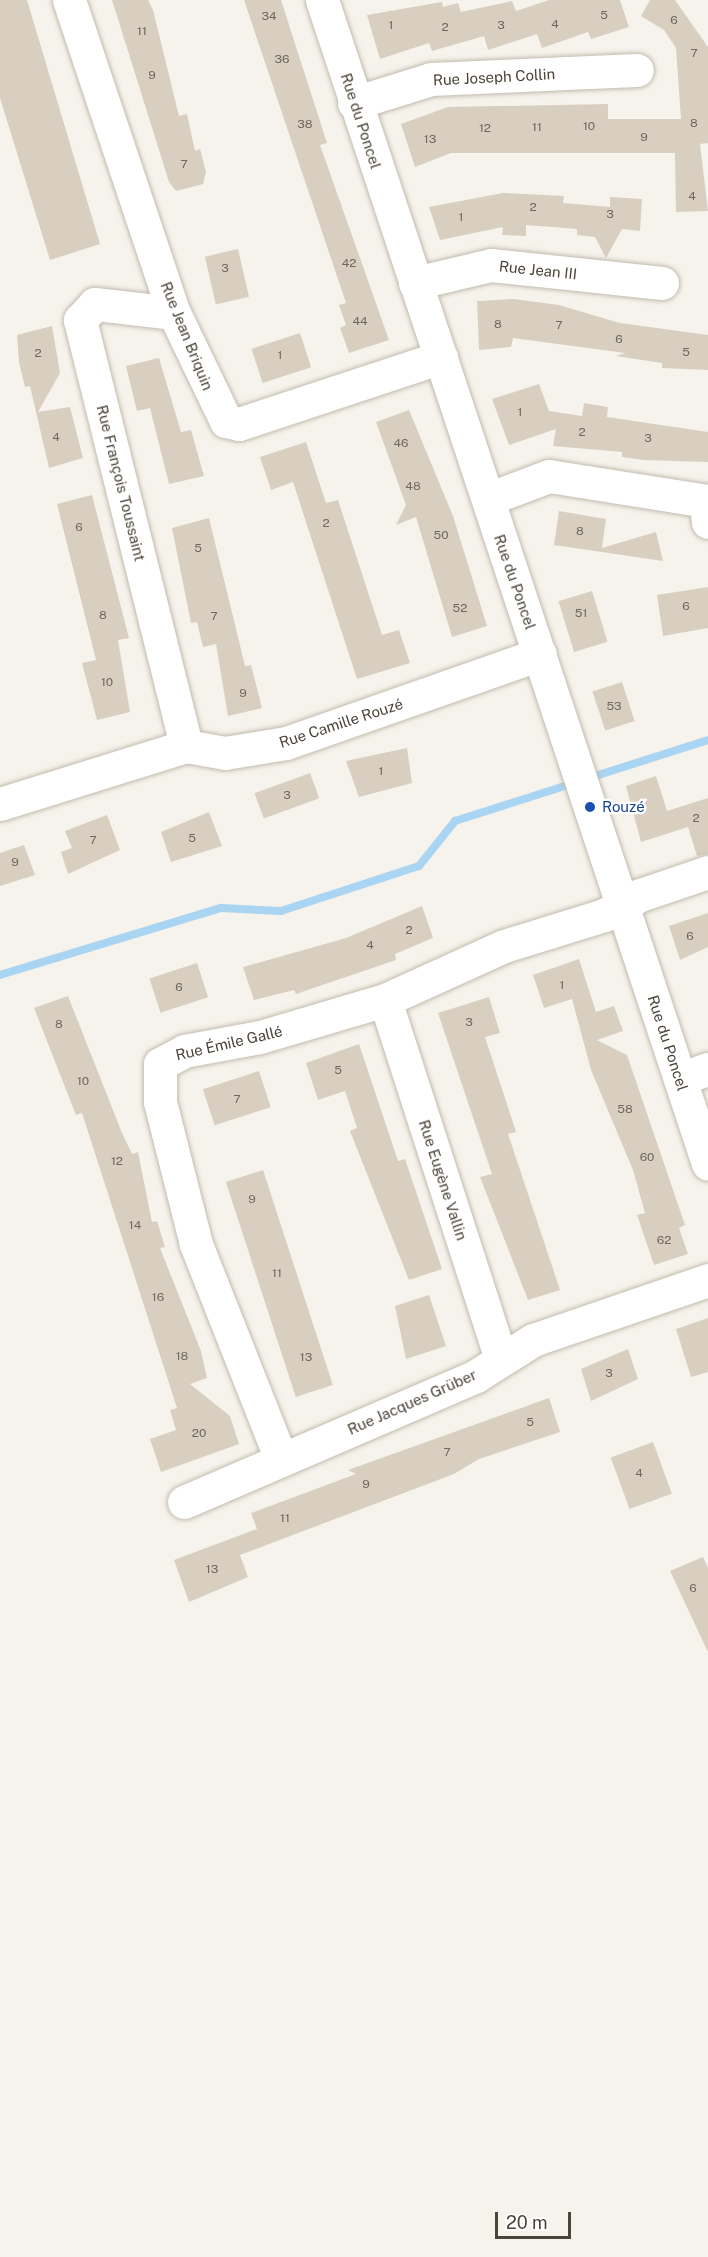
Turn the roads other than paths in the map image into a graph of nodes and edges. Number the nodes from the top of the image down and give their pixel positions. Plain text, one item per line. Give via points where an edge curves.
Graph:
1 (69, 0) edge
2 (322, 0) edge
3 (637, 70) dead end
4 (354, 103) junction
5 (415, 283) junction
6 (662, 283) dead end
7 (174, 313) junction
8 (441, 357) junction
9 (488, 499) junction
10 (708, 522) edge
11 (540, 654) junction
12 (186, 746) junction
13 (0, 804) edge
14 (708, 872) edge
15 (622, 904) junction
16 (386, 1000) junction
17 (694, 1074) edge
18 (708, 1164) edge
19 (708, 1280) edge
20 (501, 1359) junction
21 (281, 1459) junction
22 (184, 1502) dead end

1 - 7 street, Rue Jean Briquin
2 - 4 street, Rue du Poncel
3 - 4 street, Rue Joseph Collin via 431,78
4 - 5 street, Rue du Poncel
5 - 6 street, Rue Jean III via 491,266
5 - 8 street, Rue du Poncel
7 - 8 street, Rue Jean Briquin via 218,412 239,424
7 - 12 street, Rue François Toussaint via 95,304 80,320
8 - 9 street, Rue du Poncel
9 - 10 street via 549,476 706,501
9 - 11 street, Rue du Poncel
11 - 12 street, Rue Camille Rouzé via 286,743 225,753
11 - 15 street, Rue du Poncel
12 - 13 street, Rue Camille Rouzé
14 - 15 street, Rue Émile Gallé
15 - 16 street, Rue Émile Gallé via 504,946
15 - 17 street, Rue du Poncel
16 - 20 street, Rue Eugène Vallin
16 - 21 street, Rue Émile Gallé via 260,1037 184,1051 160,1064 157,1075 196,1244
17 - 18 street, Rue du Poncel
19 - 20 street, Rue Jacques Grüber via 533,1340
20 - 21 street, Rue Jacques Grüber via 476,1376
21 - 22 street, Rue Jacques Grüber

